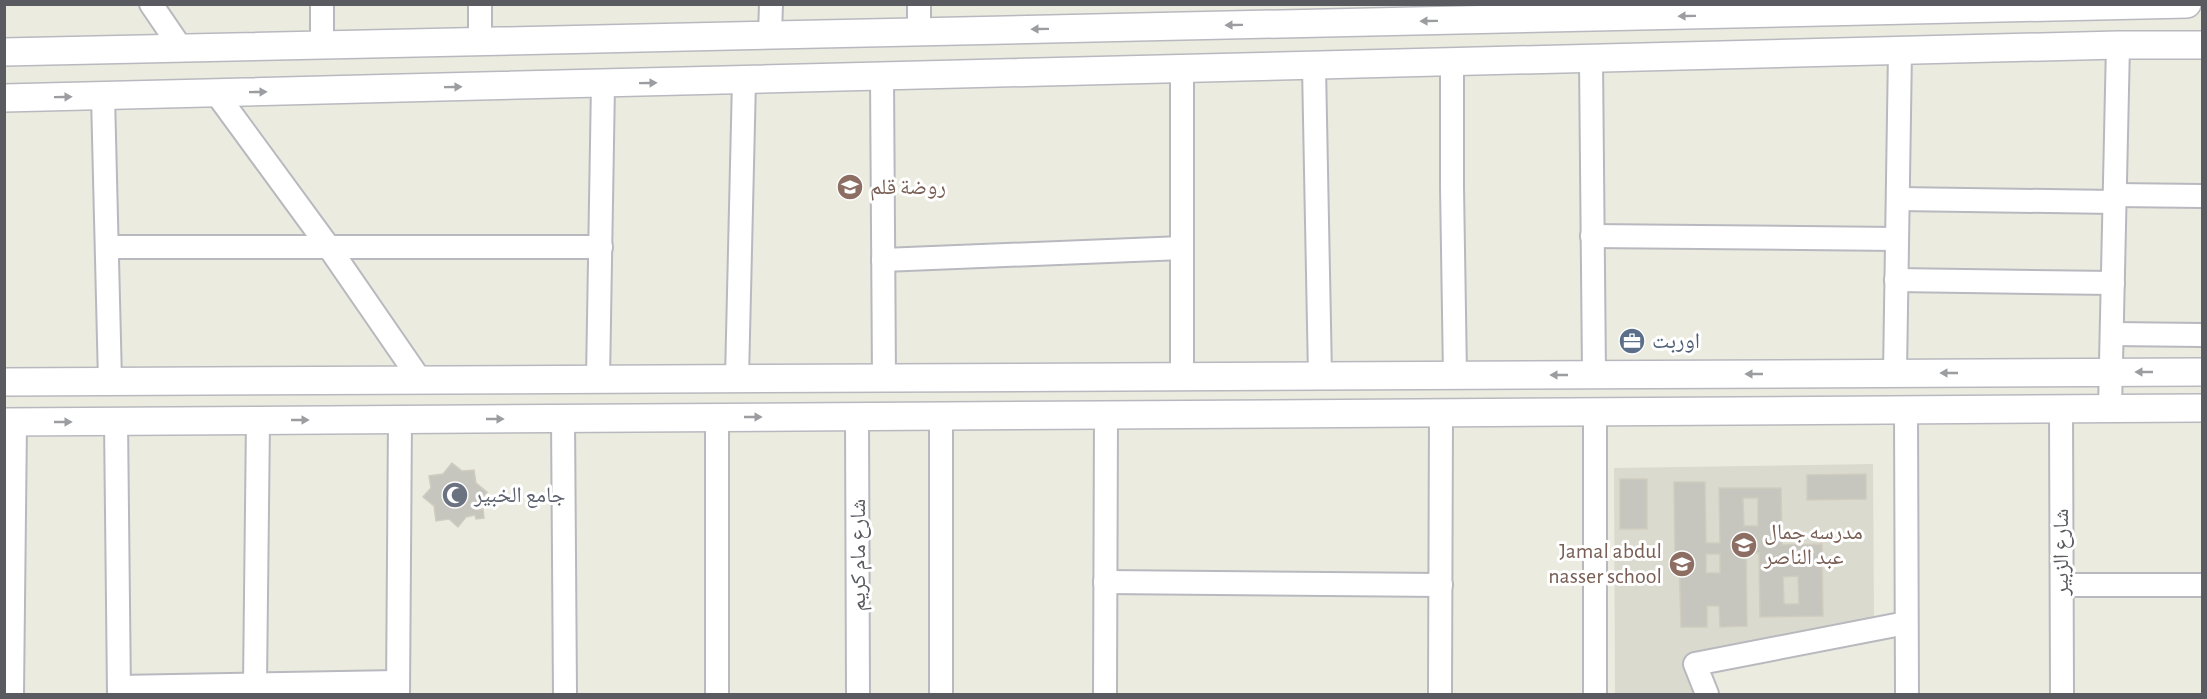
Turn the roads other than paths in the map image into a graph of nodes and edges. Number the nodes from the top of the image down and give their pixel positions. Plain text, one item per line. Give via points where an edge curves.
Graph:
1 (151, 4) edge
2 (322, 4) edge
3 (480, 4) edge
4 (771, 4) edge
5 (919, 4) edge
6 (2187, 4) edge
7 (2119, 5) edge
8 (1944, 7) edge
9 (2062, 8) junction
10 (1477, 12) edge
11 (1518, 12) edge
12 (1334, 14) edge
13 (919, 32) junction
14 (770, 34) junction
15 (846, 34) junction
16 (480, 42) junction
17 (322, 45) junction
18 (2118, 45) junction
19 (2202, 45) edge
20 (2061, 47) junction
21 (181, 48) junction
22 (1900, 51) junction
23 (4, 52) edge
24 (1591, 60) junction
25 (1452, 63) junction
26 (1314, 67) junction
27 (1182, 70) junction
28 (882, 77) junction
29 (843, 78) junction
30 (744, 80) junction
31 (603, 84) junction
32 (216, 93) junction
33 (103, 96) junction
34 (4, 98) edge
35 (2202, 196) edge
36 (2115, 198) junction
37 (1898, 199) junction
38 (1593, 236) junction
39 (1897, 239) junction
40 (328, 246) junction
41 (107, 247) junction
42 (601, 247) junction
43 (1182, 248) junction
44 (883, 260) junction
45 (1896, 280) junction
46 (2113, 283) junction
47 (2112, 334) junction
48 (2202, 335) edge
49 (2110, 372) junction
50 (2202, 372) edge
51 (1895, 373) junction
52 (1455, 375) junction
53 (1594, 375) junction
54 (1182, 376) junction
55 (1257, 376) junction
56 (1320, 376) junction
57 (737, 378) junction
58 (884, 378) junction
59 (598, 379) junction
60 (110, 381) junction
61 (421, 381) junction
62 (4, 382) edge
63 (2110, 408) junction
64 (2202, 408) edge
65 (2061, 409) junction
66 (1906, 410) junction
67 (1595, 412) junction
68 (1441, 413) junction
69 (1257, 414) junction
70 (1106, 415) junction
71 (857, 416) junction
72 (941, 416) junction
73 (717, 417) junction
74 (563, 418) junction
75 (400, 419) junction
76 (258, 420) junction
77 (116, 421) junction
78 (10, 422) edge
79 (1105, 582) junction
80 (1441, 585) junction
81 (2062, 585) junction
82 (2202, 585) edge
83 (1906, 623) junction
84 (255, 684) junction
85 (398, 688) edge
86 (119, 691) edge
87 (12, 694) edge
88 (565, 694) edge
89 (717, 694) edge
90 (858, 694) edge
91 (941, 694) edge
92 (1105, 694) edge
93 (1440, 694) edge
94 (1595, 694) edge
95 (1707, 694) edge
96 (1907, 694) edge
97 (2062, 694) edge

1 - 21 street
2 - 17 street
3 - 16 street
4 - 14 street
5 - 13 street
6 - 7 street
7 - 9 street
8 - 9 street
8 -> 11 street
9 - 20 street
10 - 11 street
10 -> 12 street
12 -> 13 street
13 - 15 street
14 - 15 street
14 - 16 street
15 - 29 street
16 - 17 street
17 - 21 street
18 - 19 street
18 - 20 street
18 - 36 street
20 - 22 street
21 - 23 street
22 - 24 street
22 - 37 street
24 - 25 street
24 - 38 street
25 - 26 street
25 - 52 street
26 - 27 street
26 - 56 street
27 - 28 street
27 - 43 street
28 - 29 street
28 - 44 street
29 - 30 street
31 -> 30 street
30 - 57 street
32 -> 31 street
31 - 42 street
32 - 33 street
32 - 40 street
34 -> 33 street
33 - 41 street
35 - 36 street
36 - 37 street
36 - 46 street
37 - 39 street
38 - 39 street
38 - 53 street
39 - 45 street
40 - 41 street
40 - 42 street
40 - 61 street
41 - 60 street
42 - 59 street
43 - 44 street
43 - 54 street
44 - 58 street
45 - 46 street
45 - 51 street
46 - 47 street
47 - 48 street
47 - 49 street
50 -> 49 street
49 -> 51 street
49 - 63 street
51 -> 53 street
53 -> 52 street
52 - 56 street
54 - 55 street
54 - 58 street
55 - 56 street
55 - 69 street
57 - 58 street
57 - 59 street
59 - 61 street
60 - 61 street
60 - 62 street
63 - 64 street
63 - 65 street
65 - 66 street
65 - 81 street, شارع الزبير
66 - 67 street
66 - 83 street
67 - 68 street
67 - 94 street
68 - 69 street
68 - 80 street
69 - 70 street
70 - 72 street
70 - 79 street
71 - 72 street
73 -> 71 street
71 - 90 street, شارع مام كريم
72 - 91 street
73 - 74 street
73 - 89 street
75 -> 74 street
74 - 88 street
76 -> 75 street
75 - 85 street
76 - 77 street
76 - 84 street
78 -> 77 street
77 - 86 street
78 - 87 street
79 - 80 street
79 - 92 street
80 - 93 street
81 - 82 street
81 - 97 street, شارع الزبير
83 - 95 street via 1695,664
83 - 96 street
84 - 85 street
84 - 86 street

